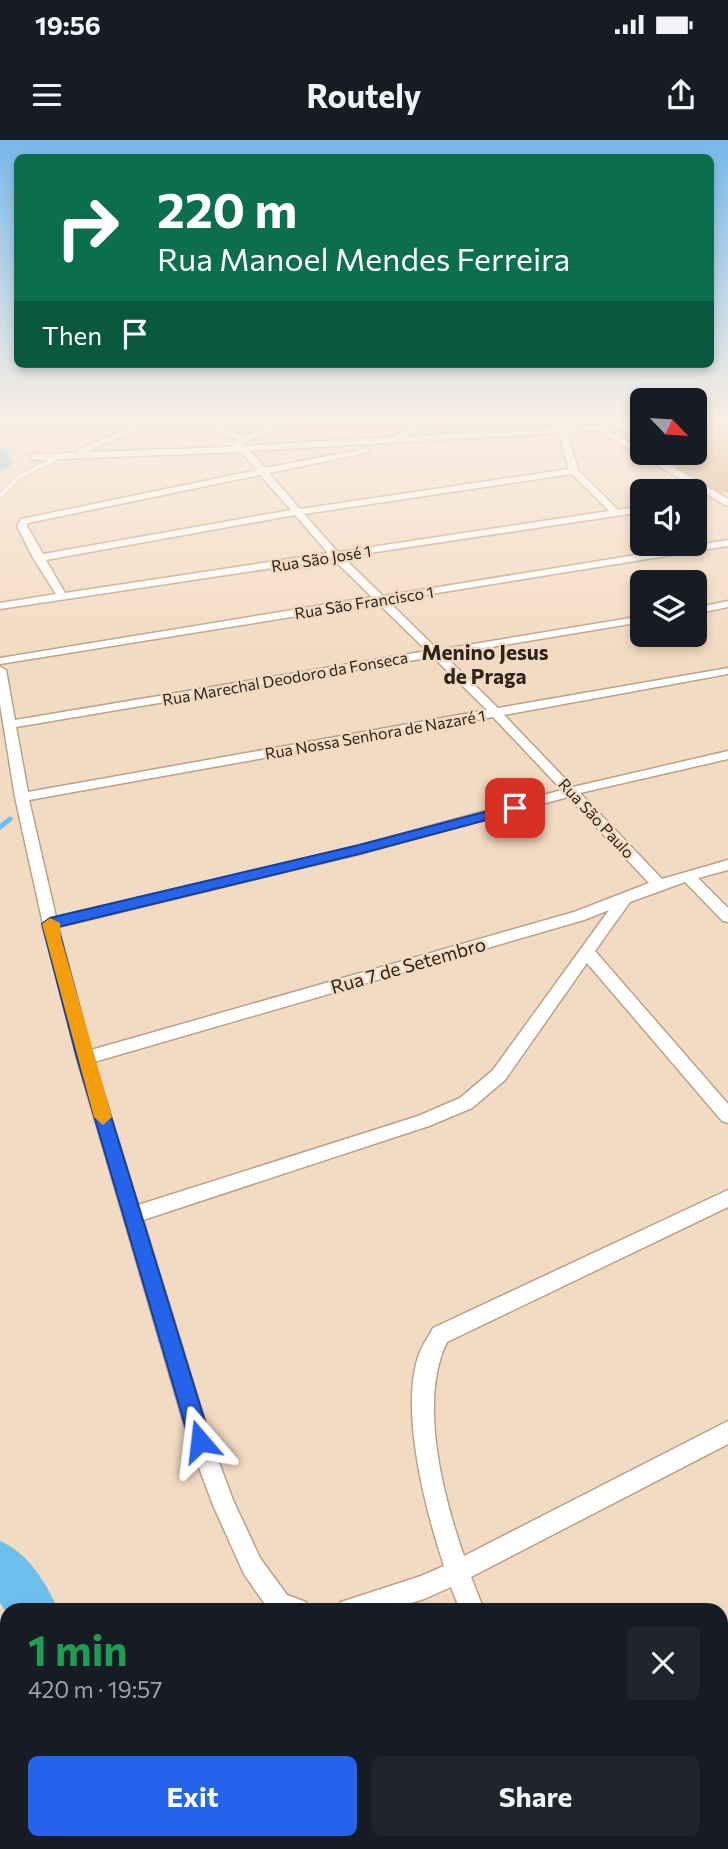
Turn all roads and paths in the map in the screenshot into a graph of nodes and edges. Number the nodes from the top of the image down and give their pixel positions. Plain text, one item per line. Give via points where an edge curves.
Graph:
1 (140, 497) edge
2 (286, 497) edge
3 (401, 497) edge
4 (600, 497) edge
5 (707, 500) edge
6 (630, 511) edge
7 (299, 512) junction
8 (728, 512) edge
9 (616, 513) junction
10 (728, 543) edge
11 (335, 555) junction
12 (38, 558) junction
13 (62, 596) junction
14 (379, 599) junction
15 (728, 604) edge
16 (0, 606) edge
17 (707, 608) edge
18 (630, 621) edge
19 (433, 652) junction
20 (0, 661) edge
21 (0, 670) edge
22 (728, 671) edge
23 (496, 713) junction
24 (10, 724) junction
25 (728, 755) edge
26 (573, 791) junction
27 (22, 797) junction
28 (728, 866) edge
29 (687, 876) junction
30 (659, 885) junction
31 (624, 900) junction
32 (728, 918) edge
33 (50, 924) junction
34 (588, 953) junction
35 (85, 1058) junction
36 (728, 1116) edge
37 (728, 1198) edge
38 (133, 1215) junction
39 (728, 1432) edge
40 (456, 1573) junction
41 (279, 1603) edge
42 (372, 1603) edge
43 (469, 1603) edge

1 - 12 street via 24,521 22,526
2 - 7 street, Rua São Paulo
3 - 7 street
4 - 9 street
5 - 8 street
6 - 9 street, Rua São José 1
7 - 11 street, Rua São Paulo
7 - 12 street
9 - 11 street, Rua São José 1
10 - 14 street, Rua São Francisco 1
11 - 13 street, Rua São José 1
11 - 14 street, Rua São Paulo
12 - 13 street
13 - 16 street, Rua São José 1
14 - 19 street, Rua São Paulo
14 - 20 street, Rua São Francisco 1
15 - 17 street
18 - 19 street, Rua Marechal Deodoro da Fonseca
19 - 23 street, Rua São Paulo
19 - 24 street, Rua Marechal Deodoro da Fonseca
21 - 24 street
22 - 23 street, Rua Nossa Senhora de Nazaré 1
23 - 26 street, Rua São Paulo
23 - 27 street, Rua Nossa Senhora de Nazaré 1
24 - 27 street
25 - 26 street
26 - 30 street, Rua São Paulo
26 - 33 street via 359,850
27 - 33 street
28 - 29 street, Rua 7 de Setembro
29 - 30 street, Rua 7 de Setembro
29 - 32 street
30 - 31 street, Rua 7 de Setembro
31 - 34 street
31 - 35 street, Rua 7 de Setembro
33 - 35 street
34 - 36 street
34 - 38 street via 499,1075 466,1103 424,1121
35 - 38 street
37 - 40 street via 440,1335 432,1344 425,1364 424,1411 431,1470
38 - 41 street via 200,1441 224,1505 252,1566
39 - 40 street
40 - 42 street
40 - 43 street

